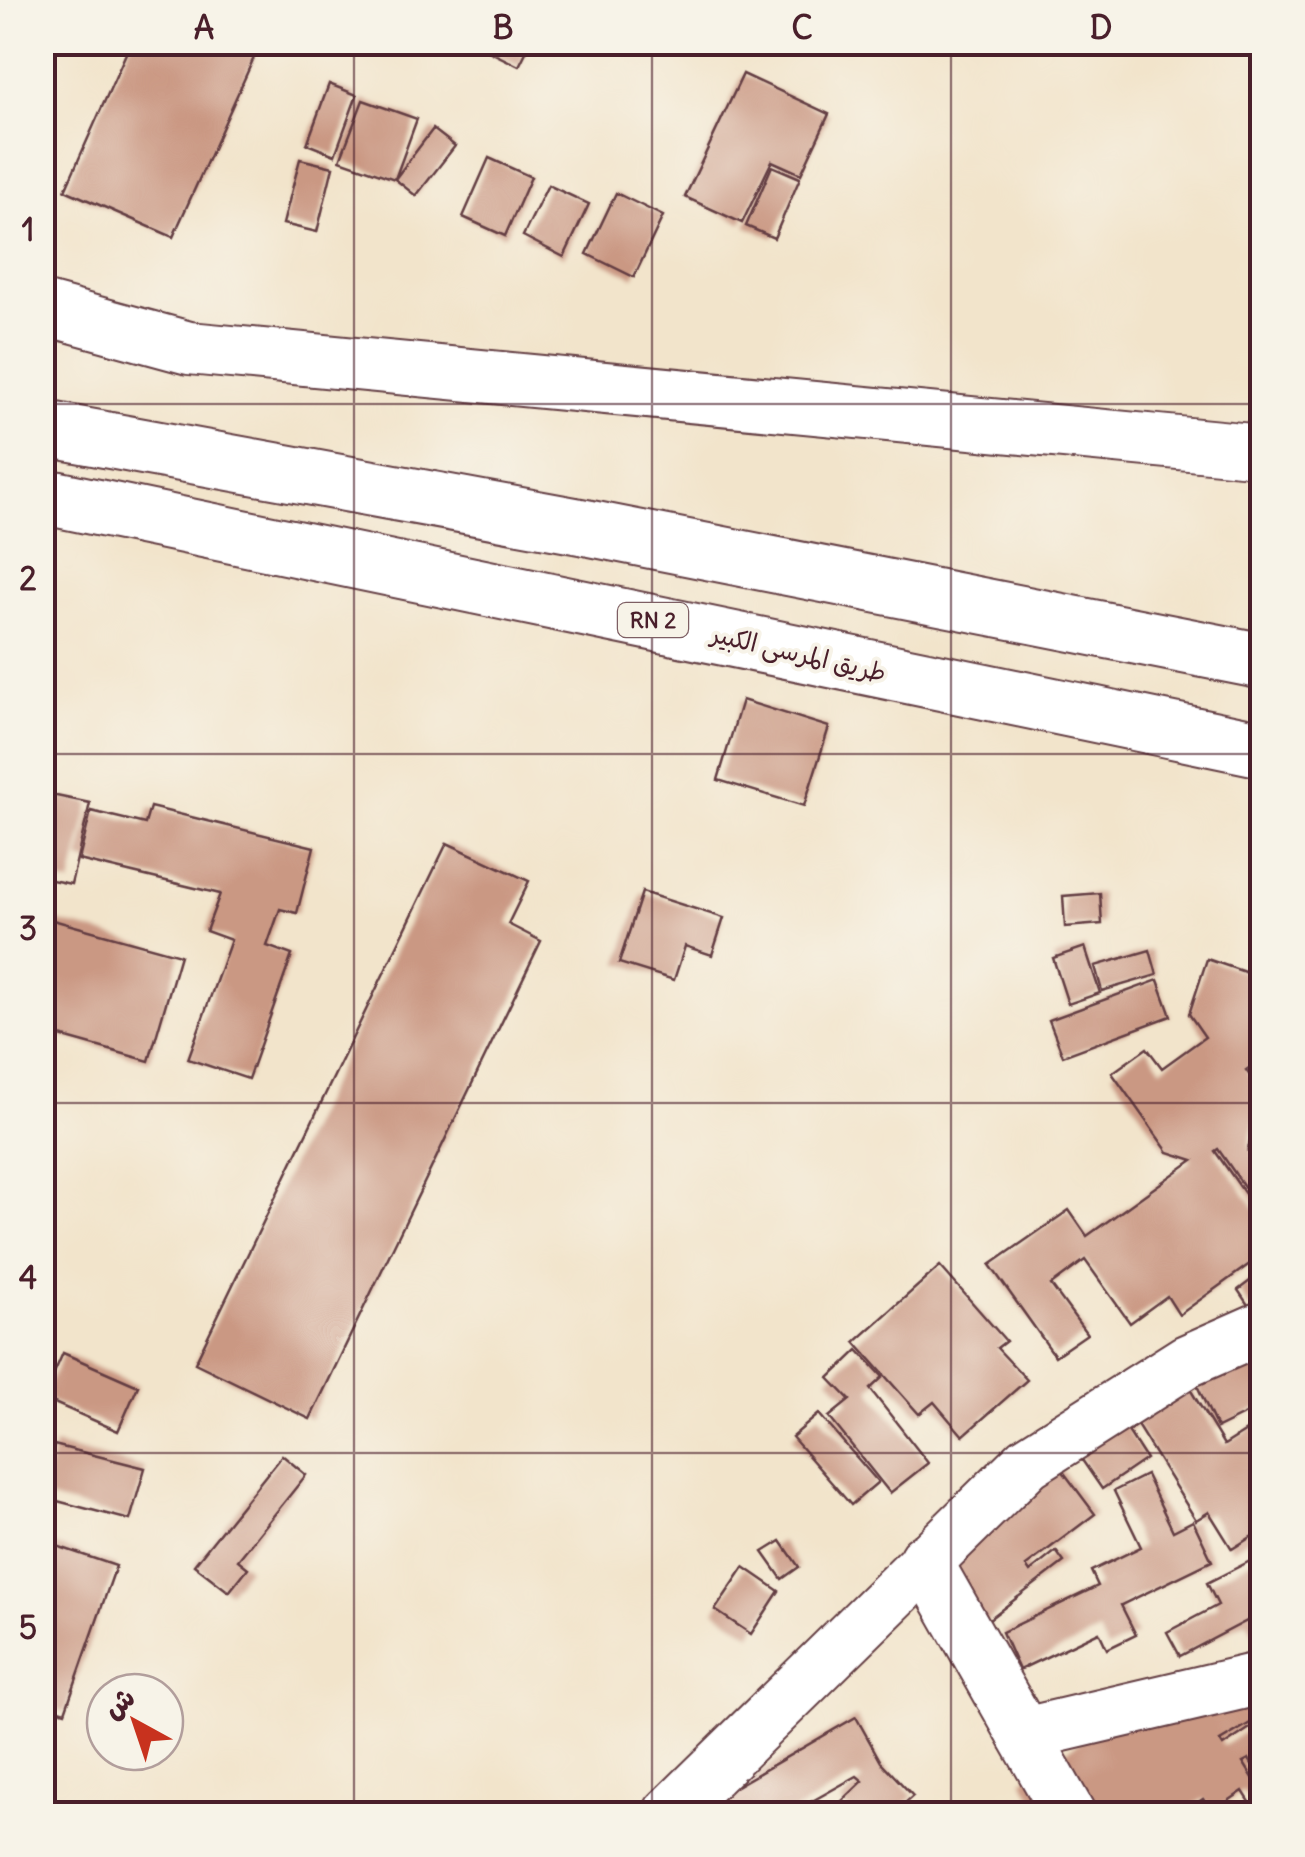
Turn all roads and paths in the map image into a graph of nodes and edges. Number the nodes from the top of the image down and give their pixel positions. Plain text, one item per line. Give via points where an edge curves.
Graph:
1 (42, 308) edge
2 (42, 428) edge
3 (1262, 452) edge
4 (42, 496) edge
5 (1262, 661) edge
6 (1259, 753) edge
7 (1262, 1328) edge
8 (925, 1560) junction
9 (1262, 1678) edge
10 (1024, 1734) junction
11 (670, 1814) edge
12 (1070, 1814) edge

1 - 3 street via 189,348
2 - 5 main road
4 - 6 main road, طريق المرسى الكبير / RN 2
7 - 8 street via 1187,1361 1042,1452
8 - 10 street
8 - 11 street
9 - 10 street
10 - 12 street

